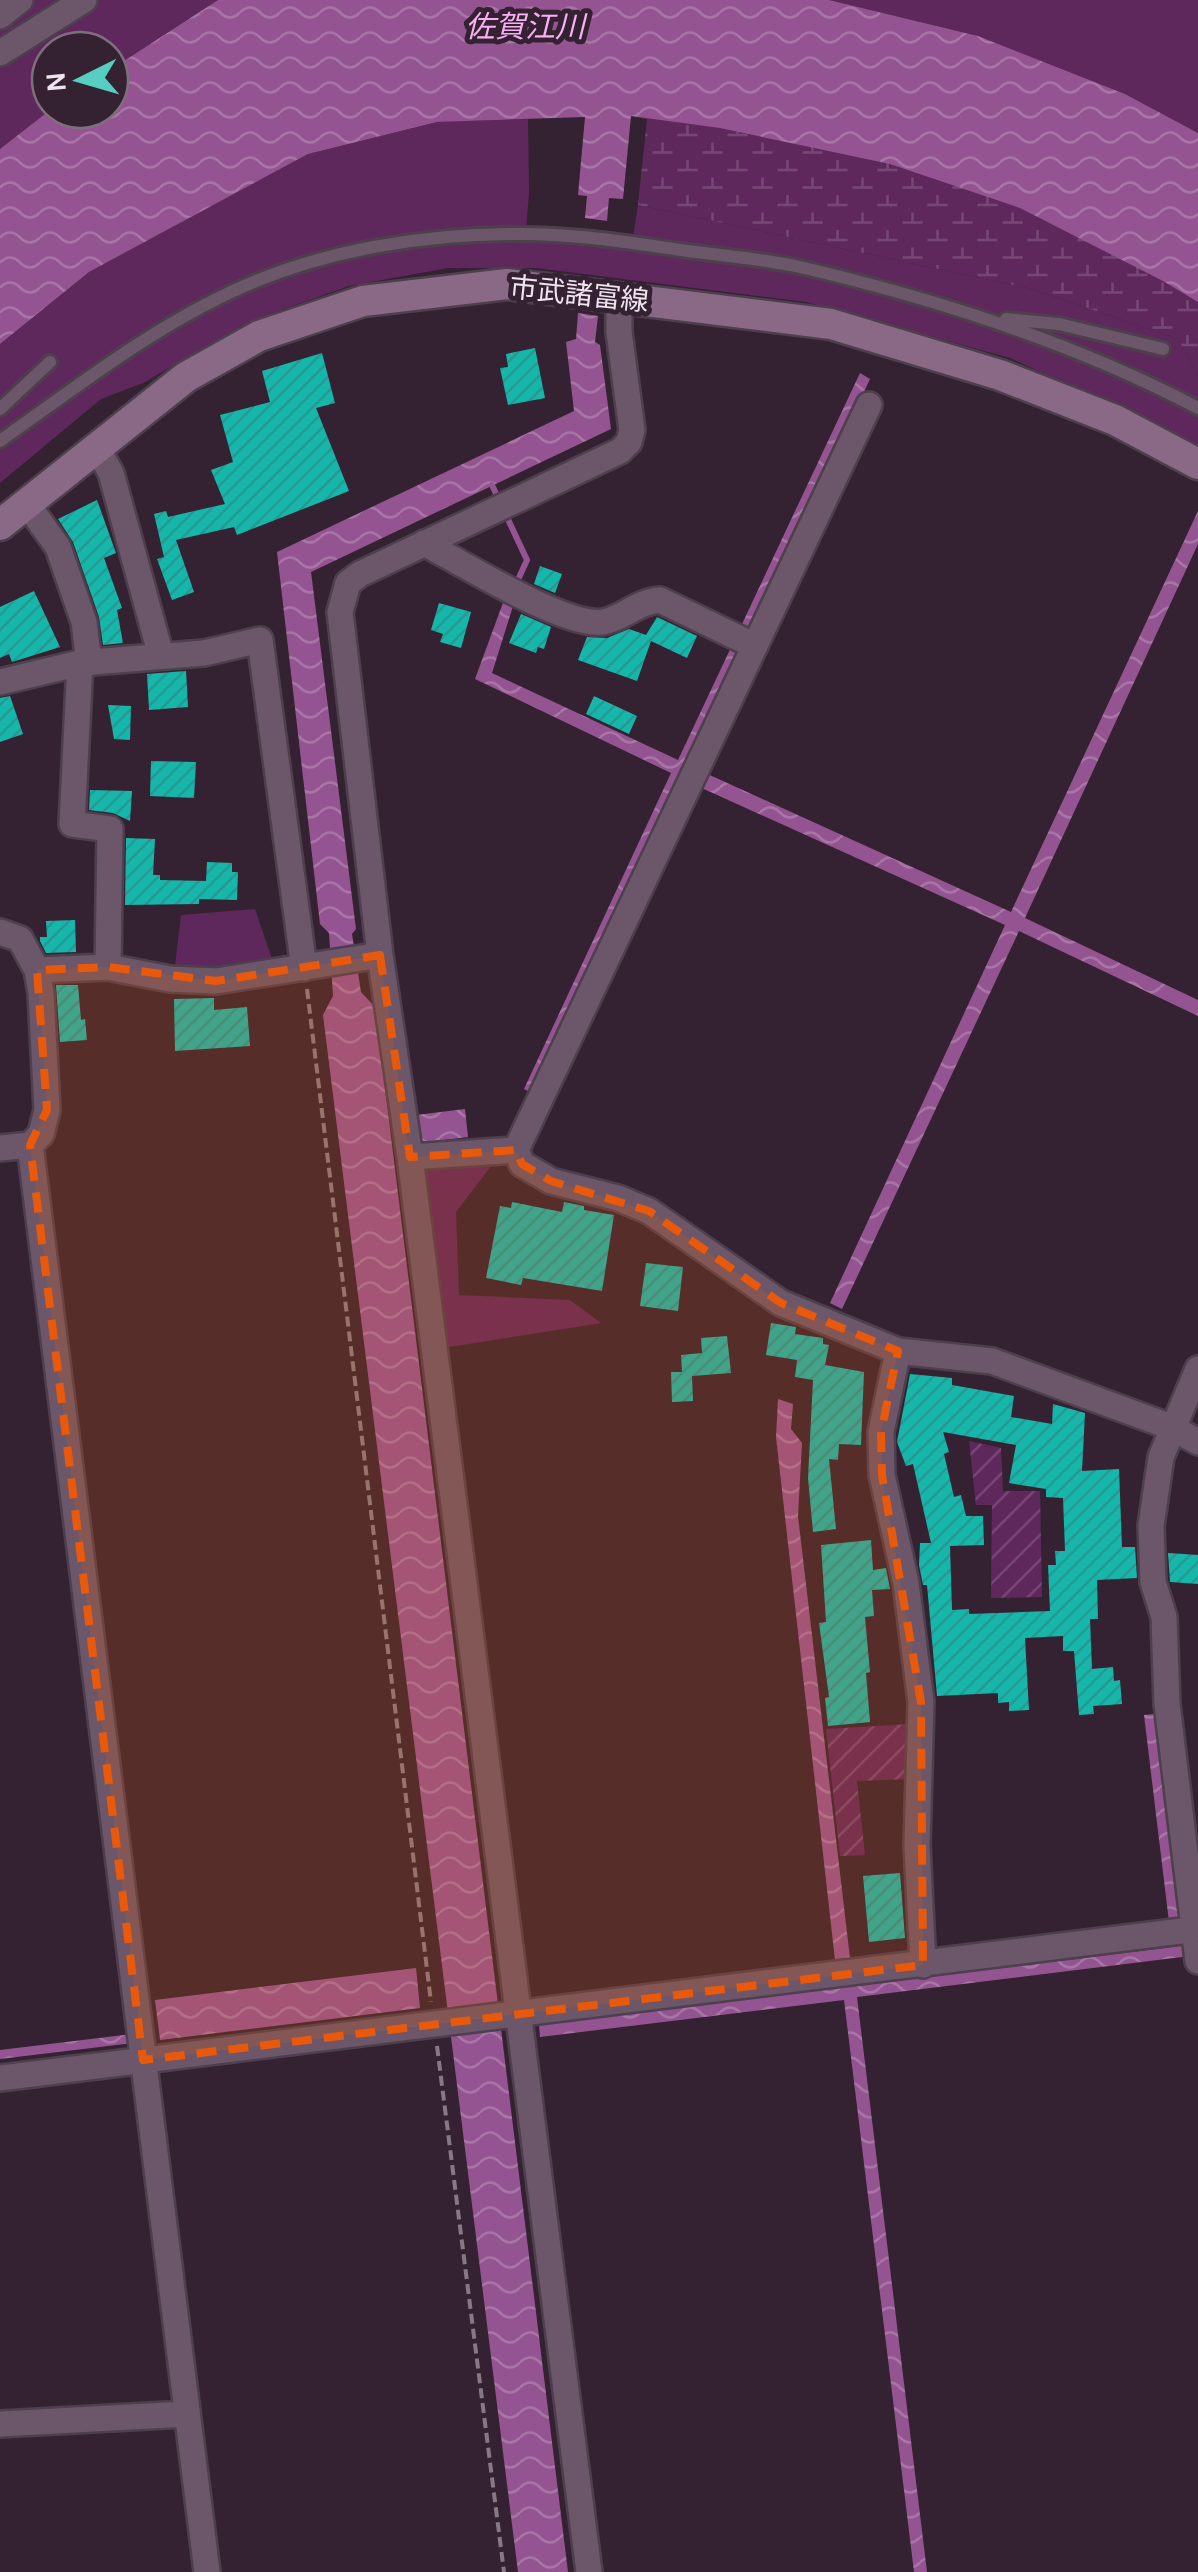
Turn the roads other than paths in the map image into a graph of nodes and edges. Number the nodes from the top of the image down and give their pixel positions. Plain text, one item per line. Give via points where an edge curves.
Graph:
1 (20, 0) edge
2 (84, 0) edge
3 (0, 16) edge
4 (0, 53) edge
5 (619, 296) junction
6 (989, 318) junction
7 (1162, 349) dead end
8 (50, 362) dead end
9 (870, 405) dead end
10 (1198, 408) edge
11 (0, 409) edge
12 (0, 441) edge
13 (97, 448) junction
14 (1198, 464) edge
15 (27, 504) junction
16 (0, 525) edge
17 (424, 543) junction
18 (747, 643) junction
19 (161, 656) junction
20 (85, 663) junction
21 (0, 682) edge
22 (0, 932) edge
23 (373, 956) junction
24 (310, 967) junction
25 (108, 968) junction
26 (37, 970) junction
27 (30, 1145) junction
28 (0, 1148) edge
29 (516, 1150) junction
30 (410, 1157) junction
31 (898, 1351) junction
32 (1198, 1369) edge
33 (1171, 1428) junction
34 (1198, 1442) edge
35 (1196, 1929) edge
36 (1198, 1961) edge
37 (924, 1965) junction
38 (510, 2013) junction
39 (143, 2060) junction
40 (0, 2078) edge
41 (186, 2414) junction
42 (0, 2424) edge
43 (207, 2572) edge
44 (588, 2572) edge

1 - 3 street
2 - 4 street
5 - 13 main road, 市武諸富線 via 507,284 363,301 259,336 186,377
5 - 14 main road, 市武諸富線 via 831,324 1000,375 1115,420
5 - 17 street via 629,442
6 - 7 lane via 1059,324
6 - 10 lane
6 - 12 lane via 796,266 648,245 516,234 424,240 330,256 243,286 156,333
8 - 11 lane
9 - 18 street
13 - 15 main road, 市武諸富線
13 - 19 street via 111,473
15 - 16 main road, 市武諸富線
15 - 20 street via 58,548 84,622
17 - 18 street via 585,622 604,622 660,600
17 - 23 street via 348,583 340,612
18 - 29 street via 701,760
19 - 20 street
19 - 24 street via 260,640
20 - 21 street
20 - 25 street via 72,824 110,830
22 - 26 street via 20,939
23 - 24 street
23 - 30 street
24 - 25 street via 216,980
25 - 26 street
26 - 27 street via 47,1110 41,1134
27 - 28 street
27 - 39 street
29 - 30 street
29 - 31 street via 522,1164 552,1181 650,1211 781,1303
30 - 38 street
31 - 33 street via 992,1361
31 - 37 street via 881,1432 882,1475 922,1702 917,1846
32 - 33 street
33 - 34 street
33 - 35 street via 1150,1526
35 - 36 street
35 - 37 street
37 - 38 street
38 - 39 street
38 - 44 street
39 - 40 street
39 - 41 street
41 - 42 street
41 - 43 street

